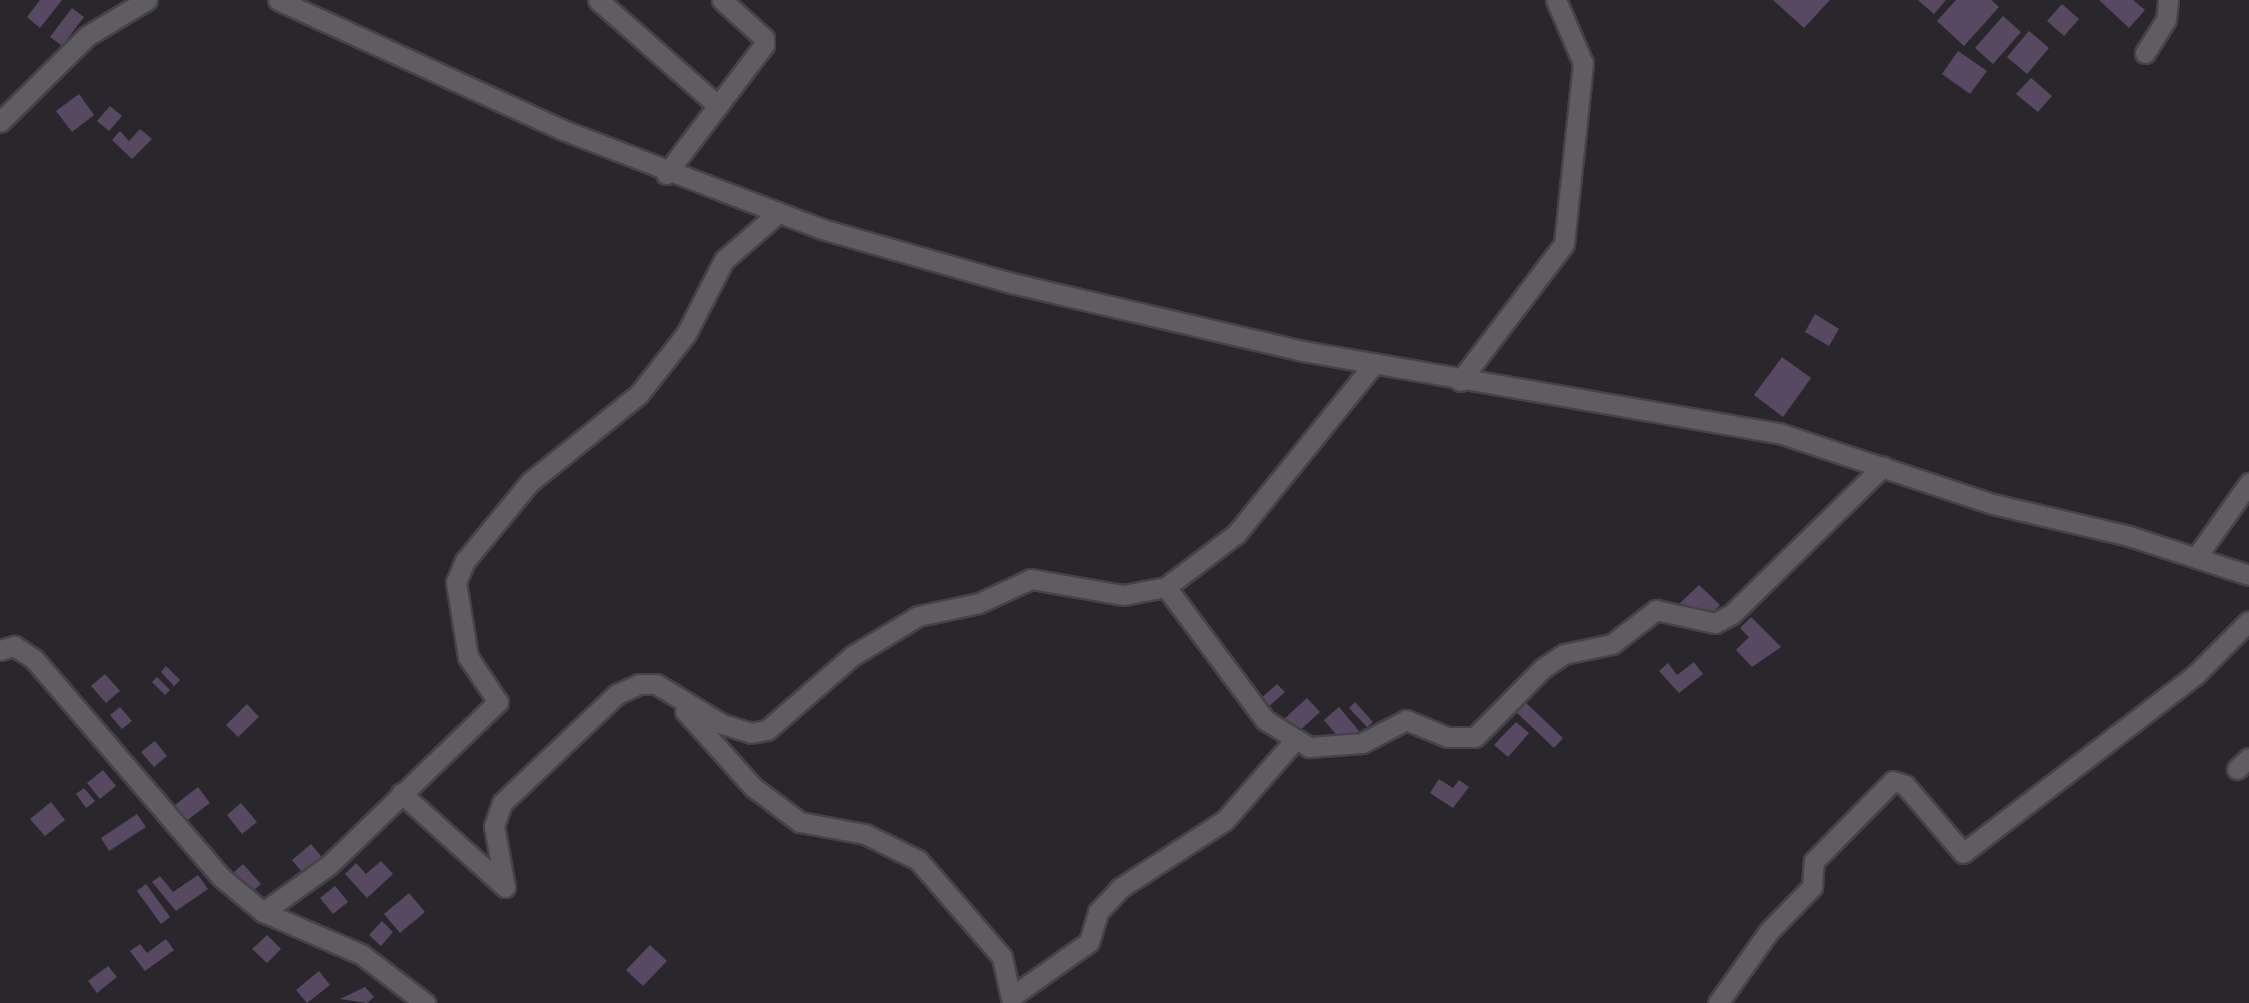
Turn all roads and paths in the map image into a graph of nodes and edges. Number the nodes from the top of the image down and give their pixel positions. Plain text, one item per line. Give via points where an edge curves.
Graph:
1 (146, 0) edge
2 (278, 0) edge
3 (598, 0) edge
4 (722, 0) edge
5 (1556, 0) edge
6 (2168, 0) edge
7 (2146, 53) dead end
8 (715, 103) junction
9 (0, 122) edge
10 (666, 174) junction
11 (778, 213) junction
12 (1373, 365) junction
13 (1460, 381) junction
14 (1883, 466) junction
15 (2249, 483) edge
16 (2197, 556) junction
17 (2249, 575) edge
18 (1166, 587) junction
19 (2249, 621) edge
20 (0, 650) edge
21 (656, 684) junction
22 (1293, 743) junction
23 (401, 793) junction
24 (263, 912) junction
25 (1011, 1000) edge
26 (425, 1003) edge
27 (1718, 1003) edge

1 - 9 street via 87,36
2 - 10 street
3 - 8 street
4 - 8 street via 764,37 764,45
5 - 13 street via 1583,64 1564,244
6 - 7 street via 2166,20
8 - 10 street
10 - 11 street
11 - 12 street via 1012,283
11 - 23 street via 724,260 686,334 639,394 530,482 474,547 456,582 459,609 468,657 498,702
12 - 13 street
12 - 18 street via 1236,534
13 - 14 street via 1708,416
14 - 16 street via 1993,504
14 - 22 street via 1732,614 1703,625 1656,610 1612,644 1564,654 1475,737 1447,737 1406,720 1352,746
15 - 16 street
16 - 17 street
18 - 21 street via 1123,595 1031,579 979,603 918,616 852,656 767,730 751,733 722,724
18 - 22 street via 1201,643 1265,720
19 - 27 street via 2194,675 1963,853 1905,785 1893,781 1814,861 1812,887 1769,931
20 - 24 street via 14,646 33,659 221,877
21 - 23 street via 648,681 617,694 502,803 494,826 505,887
21 - 25 street via 753,787 800,822 864,834 918,860 1002,957
22 - 25 street via 1225,820 1120,888 1098,912 1089,942
23 - 24 street via 323,871
24 - 26 street via 361,954

